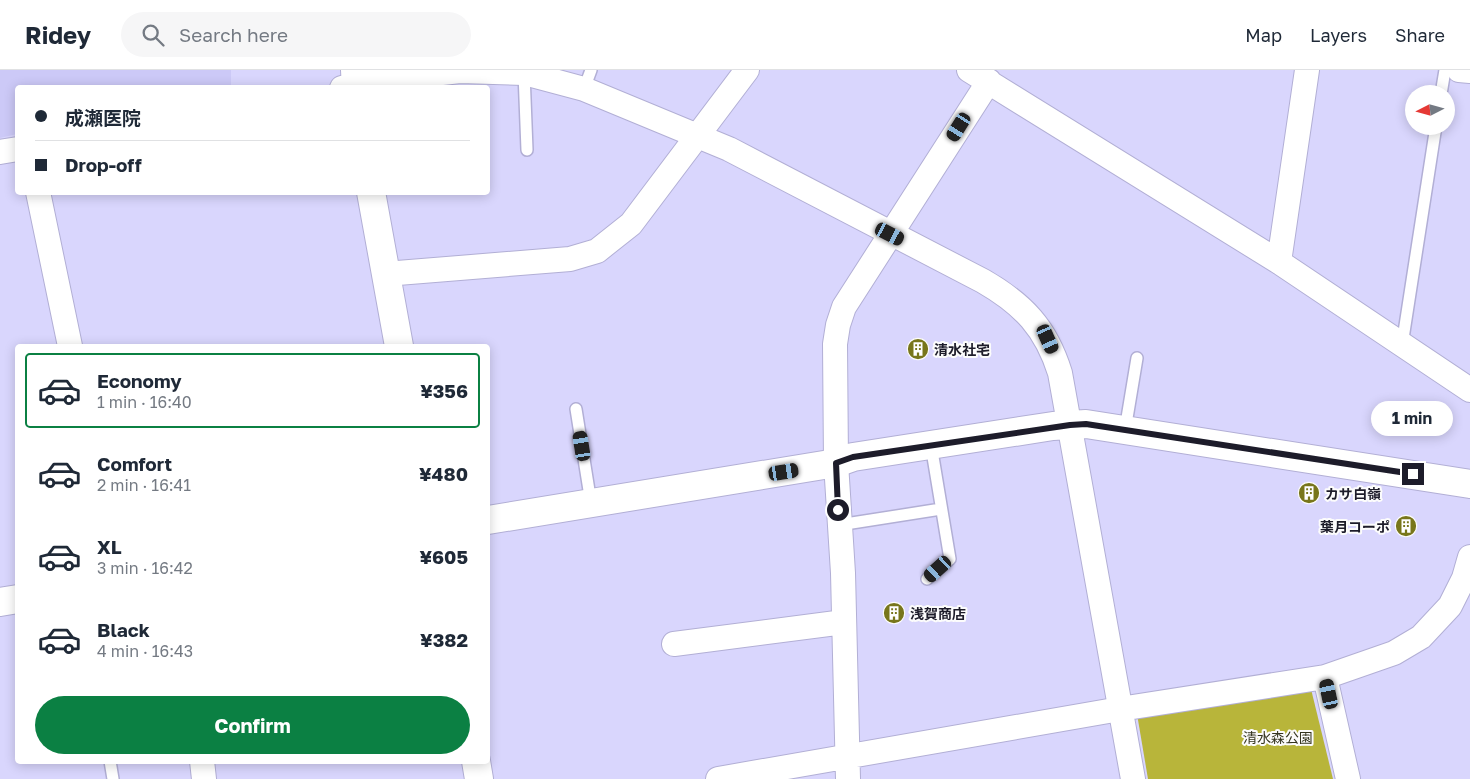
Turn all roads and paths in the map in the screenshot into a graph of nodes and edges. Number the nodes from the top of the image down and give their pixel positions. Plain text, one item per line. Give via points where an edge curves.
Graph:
1 (747, 70) edge
2 (1307, 70) edge
3 (1445, 70) edge
4 (1459, 70) edge
5 (461, 71) edge
6 (1470, 72) edge
7 (524, 73) junction
8 (979, 76) edge
9 (587, 79) edge
10 (353, 82) edge
11 (1442, 85) edge
12 (699, 134) junction
13 (1435, 135) edge
14 (15, 150) edge
15 (527, 150) dead end
16 (0, 152) edge
17 (39, 195) edge
18 (372, 195) edge
19 (890, 234) junction
20 (1279, 262) junction
21 (385, 274) junction
22 (70, 344) edge
23 (399, 344) edge
24 (1402, 345) junction
25 (1137, 358) dead end
26 (1470, 390) edge
27 (576, 409) dead end
28 (1070, 425) junction
29 (1125, 430) junction
30 (931, 445) junction
31 (836, 463) junction
32 (1470, 484) edge
33 (591, 503) junction
34 (941, 509) junction
35 (490, 520) edge
36 (839, 525) junction
37 (1470, 557) edge
38 (927, 579) dead end
39 (15, 600) edge
40 (0, 602) edge
41 (844, 622) junction
42 (674, 644) dead end
43 (1325, 677) junction
44 (1120, 709) junction
45 (848, 756) junction
46 (110, 764) edge
47 (202, 764) edge
48 (477, 764) edge
49 (113, 779) edge
50 (204, 779) edge
51 (480, 779) edge
52 (718, 779) edge
53 (848, 779) edge
54 (1132, 779) edge
55 (1348, 779) edge

1 - 12 street
2 - 20 street
3 - 11 lane
4 - 6 street
5 - 7 street
5 - 10 street
7 - 9 street
7 - 15 lane
8 - 19 street
8 - 20 street
9 - 12 street
12 - 19 street
12 - 21 street via 631,224 597,251 570,259
13 - 24 lane
14 - 16 street
17 - 22 street
18 - 21 street
19 - 28 street via 999,290 1029,315 1048,339 1055,357
19 - 31 street via 844,307 838,326 835,344
20 - 24 street
21 - 23 street
24 - 26 street
25 - 29 lane
27 - 33 lane
28 - 29 street
28 - 30 street
28 - 44 street
29 - 32 street
30 - 31 street via 853,457
30 - 34 lane
31 - 33 street
31 - 36 street
33 - 35 street
34 - 36 lane
34 - 38 lane via 950,559
36 - 41 street
37 - 43 street via 1450,606 1421,637 1394,653
39 - 40 street
41 - 42 street
41 - 45 street
43 - 44 street
43 - 55 street
44 - 45 street
44 - 54 street
45 - 52 street
45 - 53 street
46 - 49 lane
47 - 50 street
48 - 51 street

